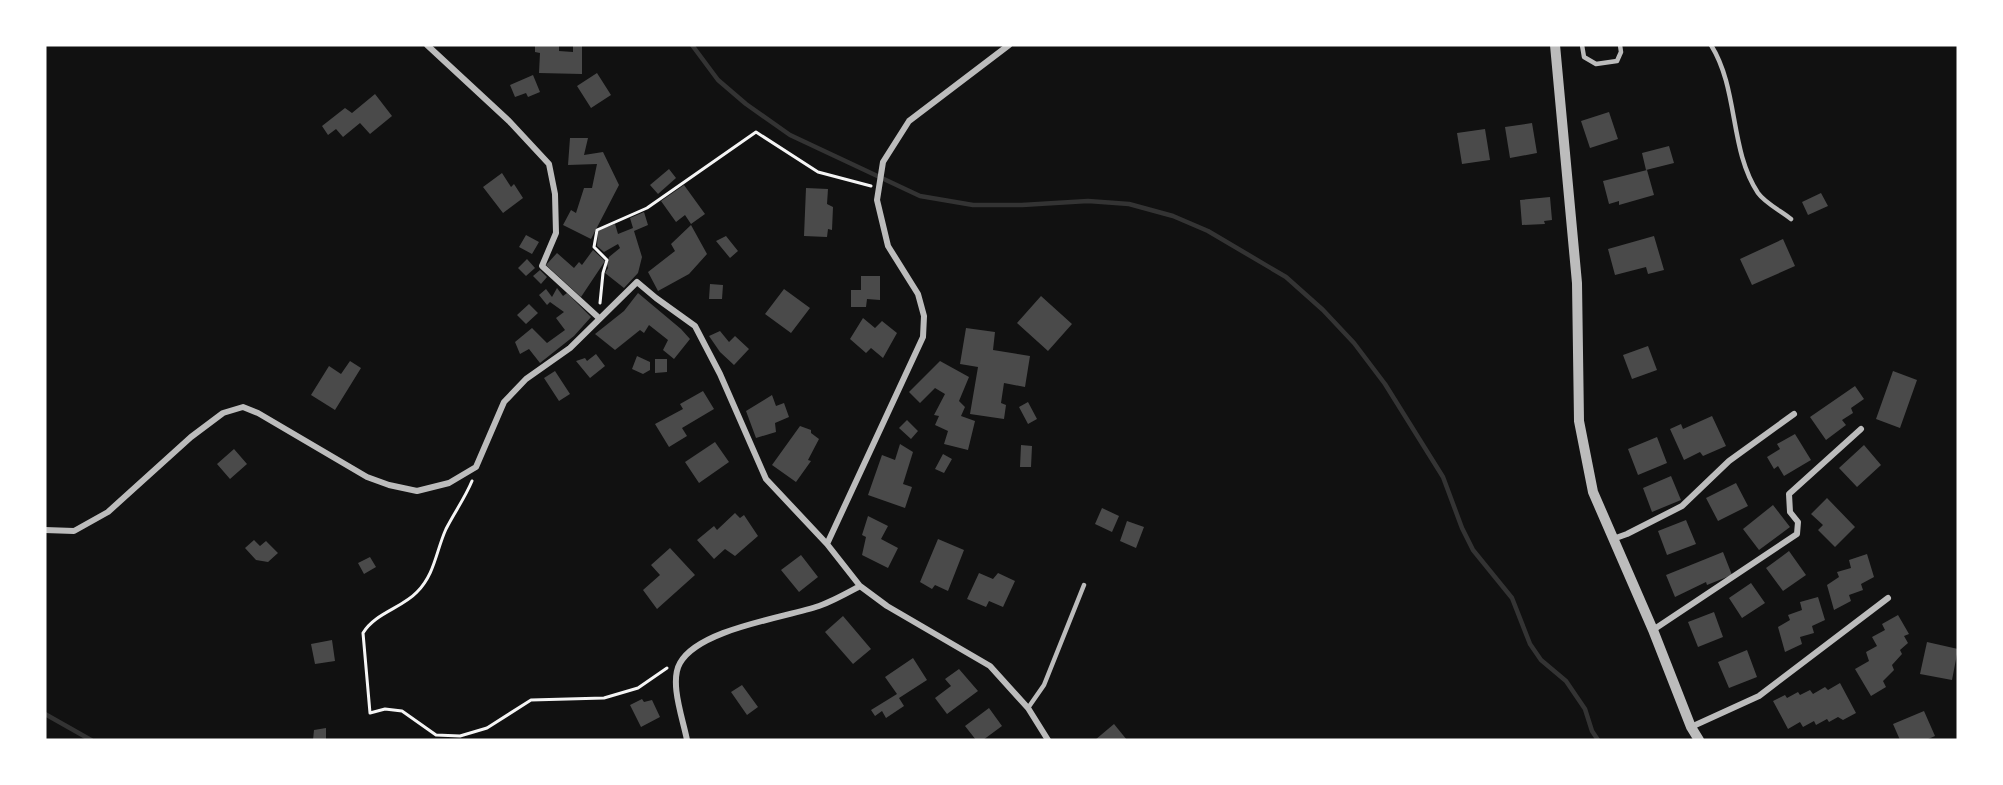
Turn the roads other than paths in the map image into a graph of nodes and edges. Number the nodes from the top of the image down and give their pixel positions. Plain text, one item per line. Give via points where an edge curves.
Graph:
1 (427, 45) edge
2 (1009, 45) edge
3 (1555, 45) edge
4 (1582, 45) edge
5 (1620, 45) edge
6 (1711, 45) edge
7 (1791, 219) dead end
8 (599, 318) junction
9 (1794, 414) dead end
10 (1861, 429) dead end
11 (45, 530) edge
12 (1614, 539) junction
13 (827, 544) junction
14 (1084, 585) dead end
15 (860, 586) junction
16 (1888, 598) dead end
17 (1653, 630) junction
18 (1028, 708) junction
19 (1691, 727) junction
20 (687, 740) edge
21 (1047, 740) edge
22 (1699, 740) edge

1 - 8 street via 549,164 556,233 542,266
2 - 13 street via 909,121 883,162 877,200 888,246 918,294 924,316 922,337
3 - 12 street via 1577,283 1579,421 1593,492
4 - 5 lane via 1584,57 1596,64 1617,61
6 - 7 lane via 1718,56 1731,103 1742,159 1759,195
8 - 11 street via 570,348 526,379 504,402 476,467 449,483 417,490 367,477 243,407 223,413 190,437 108,512 74,531
8 - 13 street via 637,282 695,326 766,479
9 - 12 street via 1729,461 1682,506
10 - 17 street via 1789,494 1790,512 1798,522 1797,534
12 - 17 street
13 - 15 street
14 - 18 lane via 1044,686
15 - 18 street via 990,666
15 - 20 street via 820,606 732,630 698,645 680,663 675,683
16 - 19 street via 1759,696
17 - 19 street
18 - 21 street
19 - 22 street

